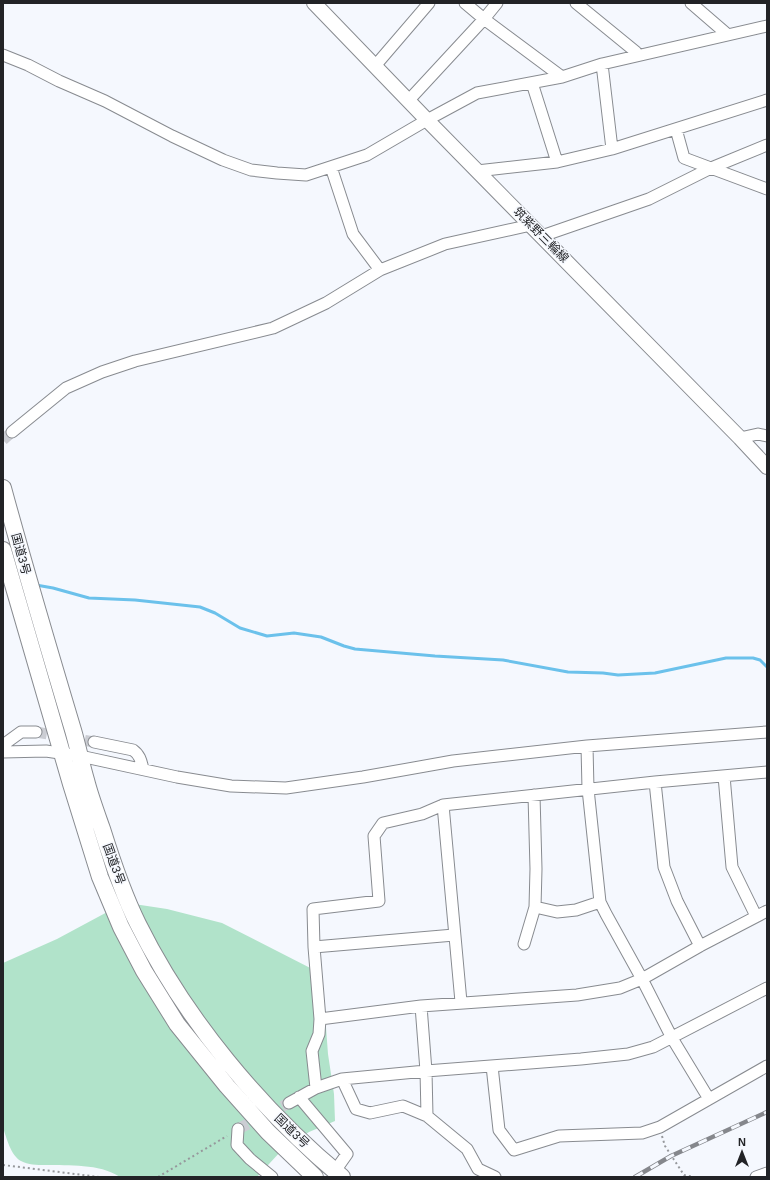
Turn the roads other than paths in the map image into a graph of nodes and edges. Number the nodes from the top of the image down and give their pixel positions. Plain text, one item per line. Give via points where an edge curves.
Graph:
1 (314, 3) edge
2 (429, 3) edge
3 (465, 3) edge
4 (497, 3) edge
5 (576, 3) edge
6 (690, 3) edge
7 (484, 19) junction
8 (767, 26) edge
9 (728, 35) junction
10 (636, 52) dead end
11 (3, 55) edge
12 (602, 64) junction
13 (376, 66) junction
14 (562, 77) junction
15 (532, 83) junction
16 (409, 100) junction
17 (767, 100) edge
18 (427, 120) junction
19 (676, 129) junction
20 (767, 145) edge
21 (612, 149) junction
22 (557, 162) junction
23 (331, 167) junction
24 (711, 168) junction
25 (477, 171) junction
26 (767, 189) edge
27 (531, 225) junction
28 (542, 236) junction
29 (380, 270) junction
30 (12, 432) tunnel mouth
31 (767, 436) edge
32 (740, 438) junction
33 (767, 467) edge
34 (3, 488) edge
35 (3, 550) edge
36 (36, 732) tunnel mouth
37 (767, 732) edge
38 (94, 742) tunnel mouth
39 (3, 745) edge
40 (587, 746) junction
41 (3, 752) edge
42 (62, 754) junction
43 (80, 756) junction
44 (143, 769) junction
45 (767, 772) edge
46 (724, 776) junction
47 (655, 782) junction
48 (588, 789) junction
49 (534, 795) junction
50 (443, 805) junction
51 (600, 902) junction
52 (535, 907) junction
53 (767, 911) edge
54 (756, 916) junction
55 (454, 934) junction
56 (524, 944) dead end
57 (700, 946) junction
58 (314, 947) junction
59 (642, 979) junction
60 (767, 988) edge
61 (461, 1002) junction
62 (421, 1006) junction
63 (320, 1019) junction
64 (672, 1038) junction
65 (492, 1066) junction
66 (767, 1066) edge
67 (426, 1071) junction
68 (342, 1079) junction
69 (316, 1088) junction
70 (709, 1099) junction
71 (427, 1116) junction
72 (238, 1129) road end
73 (767, 1173) edge
74 (339, 1174) edge
75 (272, 1177) edge
76 (315, 1177) edge
77 (495, 1177) edge
78 (756, 1177) edge

1 - 13 main road, 筑紫野三輪線
2 - 13 street
3 - 7 street
4 - 7 street
5 - 10 street
6 - 9 street
7 - 14 street
7 - 16 street
8 - 9 street
9 - 12 street
11 - 23 street via 105,101 223,160 251,170 306,175
12 - 14 street
12 - 21 street
13 - 16 main road, 筑紫野三輪線
14 - 15 street
15 - 18 street via 477,93
15 - 22 street
16 - 18 main road, 筑紫野三輪線
17 - 19 street
18 - 23 street via 367,155
18 - 25 main road, 筑紫野三輪線
19 - 21 street
19 - 24 street via 684,158
20 - 24 street
21 - 22 street
22 - 25 street
23 - 29 street via 352,234
24 - 26 street
24 - 28 street via 649,199
25 - 27 main road, 筑紫野三輪線
27 - 28 main road, 筑紫野三輪線
27 - 29 street via 445,244
28 - 32 main road, 筑紫野三輪線
29 - 30 street via 326,303 273,328 135,361 102,372 66,388
31 - 32 street via 758,434
32 - 33 main road, 筑紫野三輪線
34 - 43 highway, 国道3号
35 - 42 highway, 国道3号
36 - 39 street via 21,732
37 - 40 street
38 - 44 street via 133,750 141,758
40 - 44 street via 453,761 286,788 231,786
40 - 48 street
41 - 42 street via 46,751
42 - 43 street
42 - 76 highway, 国道3号 via 100,877 120,927 144,971 177,1024 226,1086 268,1132
43 - 44 street
43 - 74 highway, 国道3号 via 116,872 138,924 192,1016 240,1077 280,1121
45 - 46 street
46 - 47 street
46 - 54 street via 732,867
47 - 48 street
47 - 57 street via 664,867 677,901
48 - 49 street
48 - 51 street
49 - 50 street
49 - 52 street
50 - 55 street
50 - 58 street via 422,814 383,823 374,836 378,901 312,909
51 - 52 street via 576,910 557,912
51 - 59 street
52 - 56 street
53 - 54 street
54 - 57 street
55 - 58 street
55 - 61 street
57 - 59 street
58 - 63 street
59 - 61 street via 620,988 577,995
59 - 64 street
60 - 64 street
61 - 62 street
62 - 63 street
62 - 67 street
63 - 69 street via 319,1034 312,1052
64 - 65 street via 653,1048 628,1054
64 - 70 street
65 - 67 street
65 - 70 street via 499,1130 514,1150 559,1136 642,1133 660,1127
66 - 70 street
67 - 68 street
67 - 71 street
68 - 69 street
68 - 71 street via 356,1109 370,1113 403,1106
69 - 74 street via 294,1100 347,1154
71 - 77 street via 466,1149 478,1169
72 - 75 street via 237,1145
73 - 78 street

